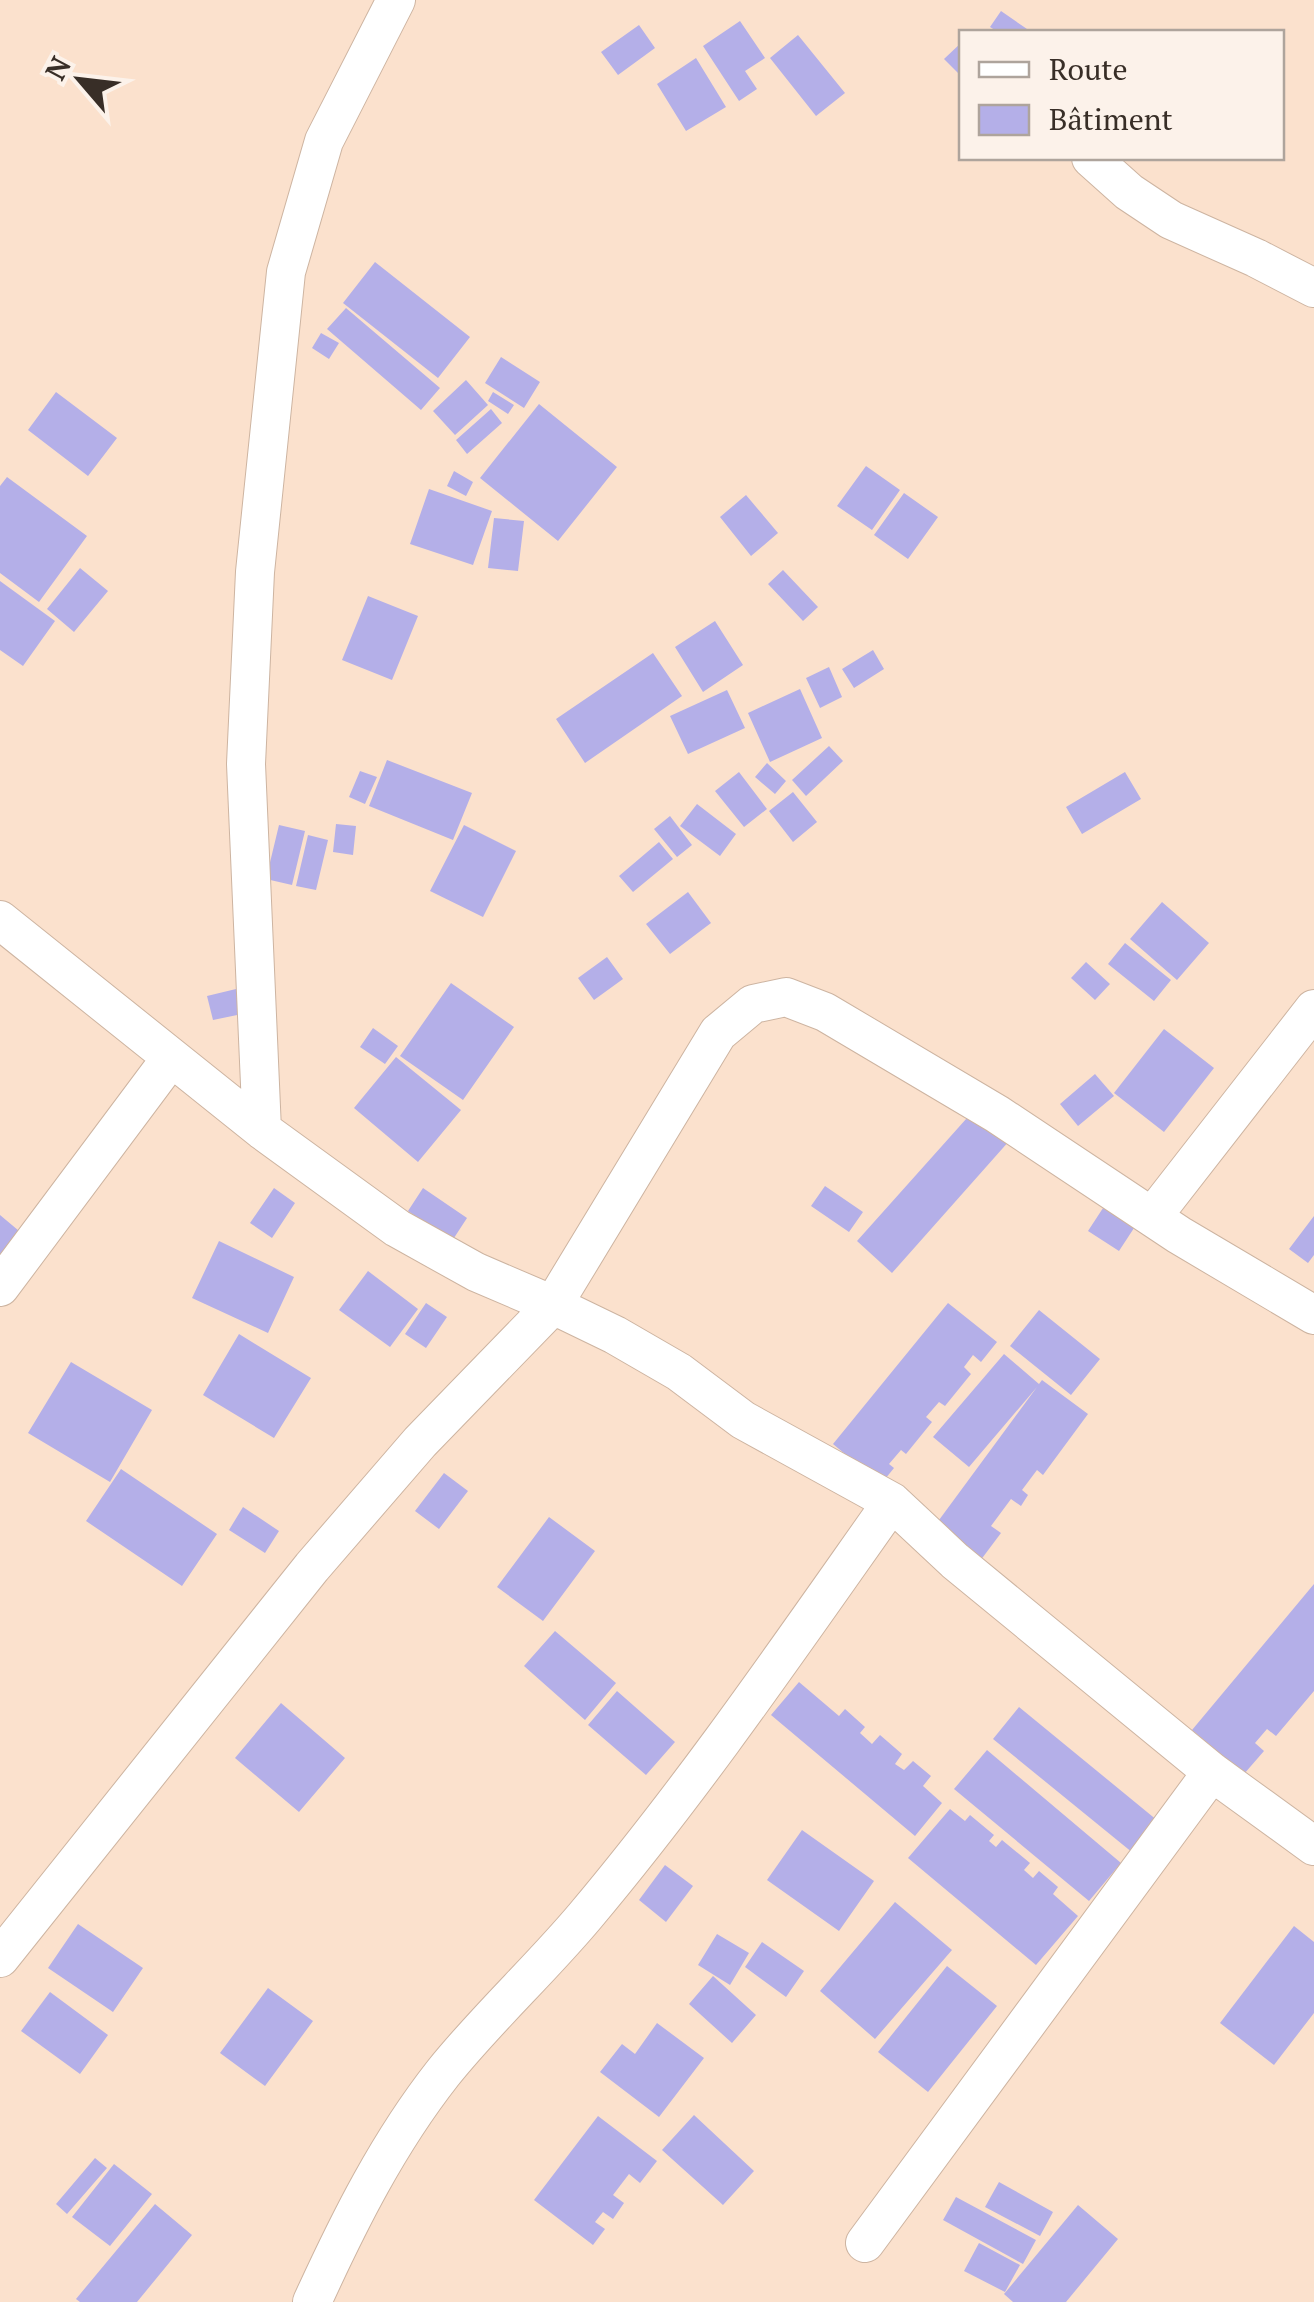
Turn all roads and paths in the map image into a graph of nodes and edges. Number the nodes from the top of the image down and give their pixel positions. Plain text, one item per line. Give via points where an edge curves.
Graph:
1 (396, 0) edge
2 (1094, 160) edge
3 (1314, 288) edge
4 (0, 920) edge
5 (1314, 1009) edge
6 (171, 1058) junction
7 (262, 1130) junction
8 (1152, 1217) junction
9 (0, 1287) edge
10 (553, 1305) junction
11 (1314, 1315) edge
12 (892, 1502) junction
13 (1212, 1772) junction
14 (1314, 1846) edge
15 (0, 1958) edge
16 (865, 2243) dead end
17 (312, 2302) edge

1 - 7 street via 324,142 286,272 255,572 246,764
2 - 3 street via 1171,220
4 - 6 street
5 - 8 street
6 - 7 street
6 - 9 street
7 - 10 street via 397,1228
8 - 10 street via 997,1114 825,1012 786,997 753,1004 718,1033
8 - 11 street
10 - 12 street via 679,1372 744,1420
10 - 15 street via 420,1442 312,1567
12 - 13 street
12 - 17 street via 678,1799 585,1916 444,2072 354,2211
13 - 14 street
13 - 16 street

